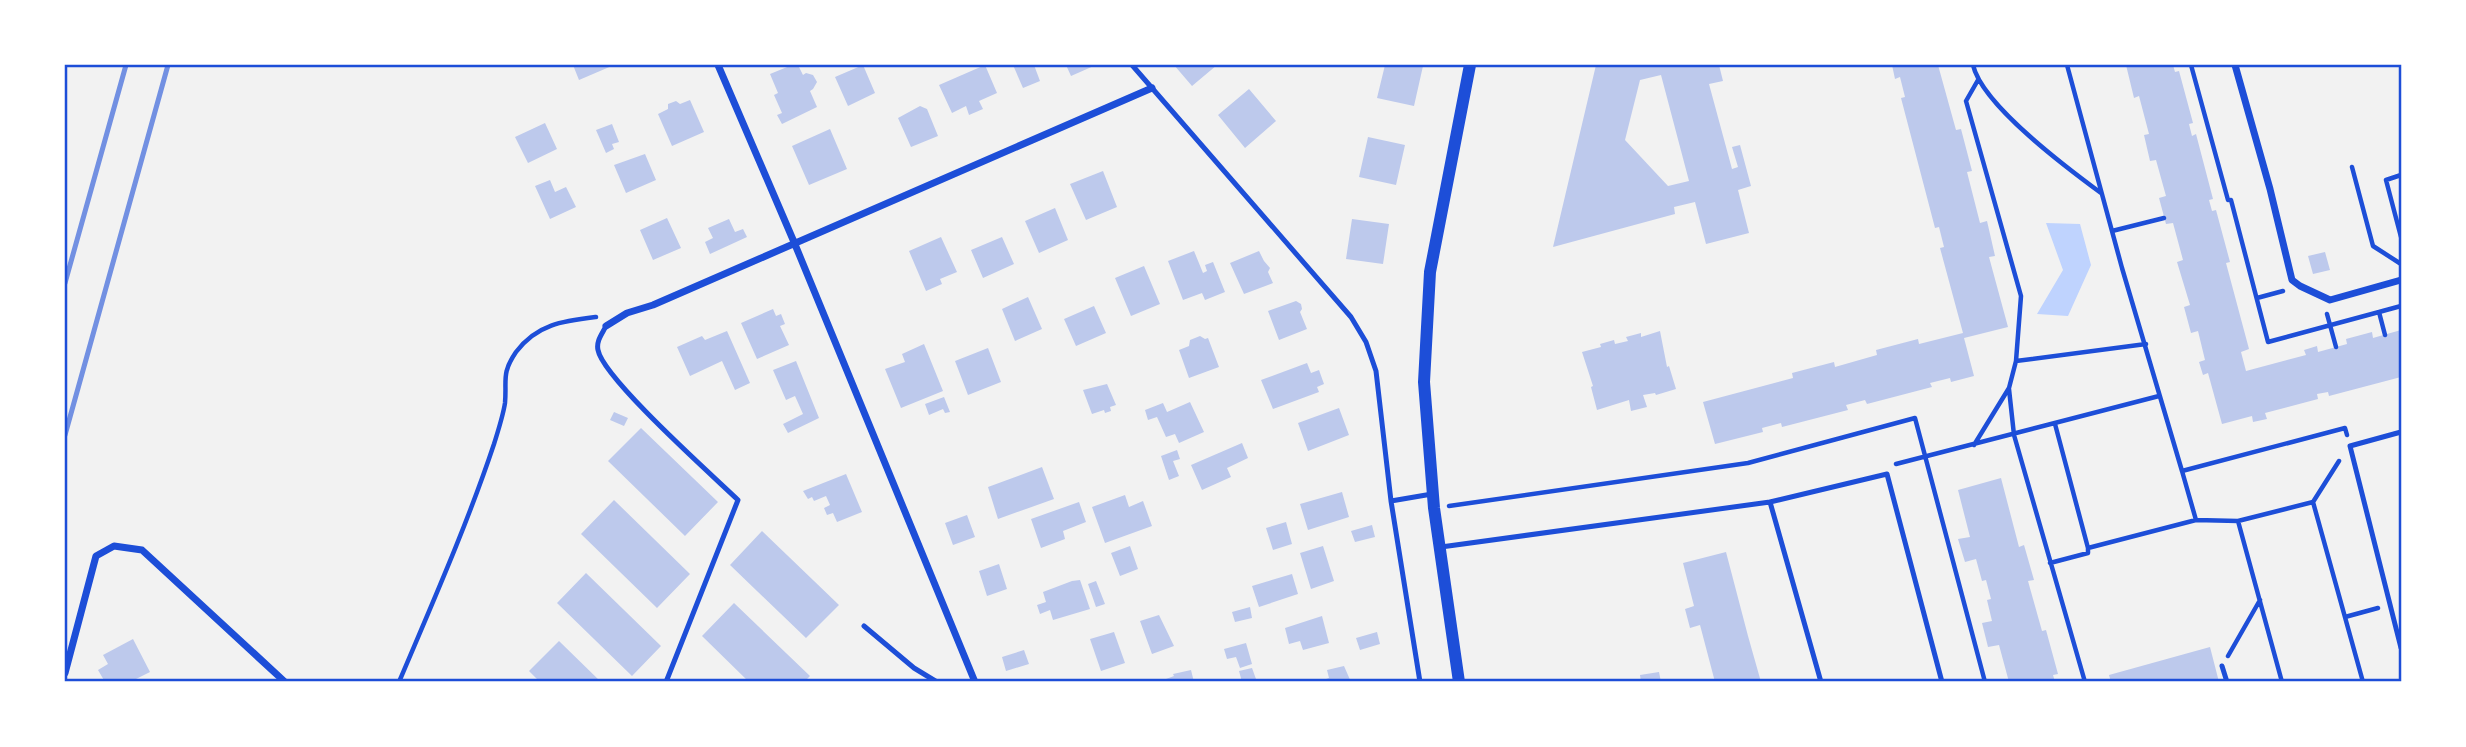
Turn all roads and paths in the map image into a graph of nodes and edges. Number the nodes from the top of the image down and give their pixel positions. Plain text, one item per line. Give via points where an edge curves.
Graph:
1 (718, 65) edge
2 (1132, 65) edge
3 (1470, 65) edge
4 (1973, 65) edge
5 (2067, 65) edge
6 (2191, 65) edge
7 (2235, 65) edge
8 (1978, 80) junction
9 (1152, 88) junction
10 (2352, 167) dead end
11 (2401, 175) edge
12 (2102, 194) junction
13 (2228, 200) dead end
14 (2164, 218) dead end
15 (2112, 231) junction
16 (2401, 237) edge
17 (794, 242) junction
18 (2401, 264) edge
19 (2401, 280) edge
20 (2322, 297) junction
21 (2401, 306) edge
22 (2379, 312) dead end
23 (627, 313) junction
24 (606, 326) joint
25 (2146, 344) junction
26 (2336, 347) dead end
27 (2017, 360) junction
28 (2009, 388) junction
29 (2159, 396) junction
30 (2055, 424) junction
31 (2401, 432) edge
32 (2014, 435) junction
33 (1974, 445) junction
34 (2350, 446) junction
35 (2182, 471) junction
36 (1887, 474) junction
37 (1432, 494) junction
38 (1391, 501) junction
39 (1770, 502) junction
40 (2313, 502) junction
41 (2196, 520) junction
42 (2238, 521) junction
43 (1439, 547) junction
44 (2088, 548) junction
45 (2050, 563) junction
46 (2260, 600) junction
47 (2390, 605) junction
48 (2345, 617) junction
49 (864, 626) dead end
50 (2401, 648) edge
51 (2222, 666) joint
52 (65, 673) edge
53 (285, 682) edge
54 (399, 682) edge
55 (666, 682) edge
56 (937, 682) edge
57 (975, 682) edge
58 (1420, 682) edge
59 (1458, 682) edge
60 (1821, 682) edge
61 (1942, 682) edge
62 (2085, 682) edge
63 (2227, 682) edge
64 (2282, 682) edge
65 (2363, 682) edge

1 - 17 street
2 - 9 lane
3 - 37 street via 1430,272 1424,382
4 - 8 path
5 - 12 path
6 - 13 path
7 - 20 street via 2292,280
8 - 12 path via 2049,154
8 - 27 path via 1966,101 2021,296
9 - 17 street
9 - 38 lane via 1351,317 1366,342 1376,371
10 - 18 path via 2373,246
11 - 16 path via 2386,180
12 - 15 path
14 - 15 path
15 - 25 path
17 - 23 street
17 - 57 street
19 - 20 street via 2330,300
20 - 26 path
21 - 22 path
23 - 24 street
23 - 54 path via 550,326 533,333 516,352 505,372 505,403 494,443
24 - 55 lane via 597,342 598,354 616,380 738,500
25 - 27 path
25 - 29 path
27 - 28 path
28 - 32 path
28 - 33 path
29 - 30 path
29 - 35 path
30 - 32 path
30 - 44 path
31 - 34 lane
32 - 33 path
32 - 45 path
33 - 36 path via 1896,464
34 - 35 path via 2345,428
34 - 40 path
34 - 47 lane
35 - 41 path
36 - 39 lane
36 - 61 lane
37 - 38 lane
37 - 43 street
38 - 58 lane
39 - 43 lane
39 - 60 lane
40 - 42 path
40 - 48 path
41 - 42 path
41 - 44 path
42 - 46 path
43 - 59 street
44 - 45 path via 2088,553
45 - 62 path
46 - 51 path
46 - 64 path
47 - 48 path
47 - 50 lane
48 - 65 path
49 - 56 lane
51 - 63 lane
52 - 53 street via 96,556 114,546 142,550

